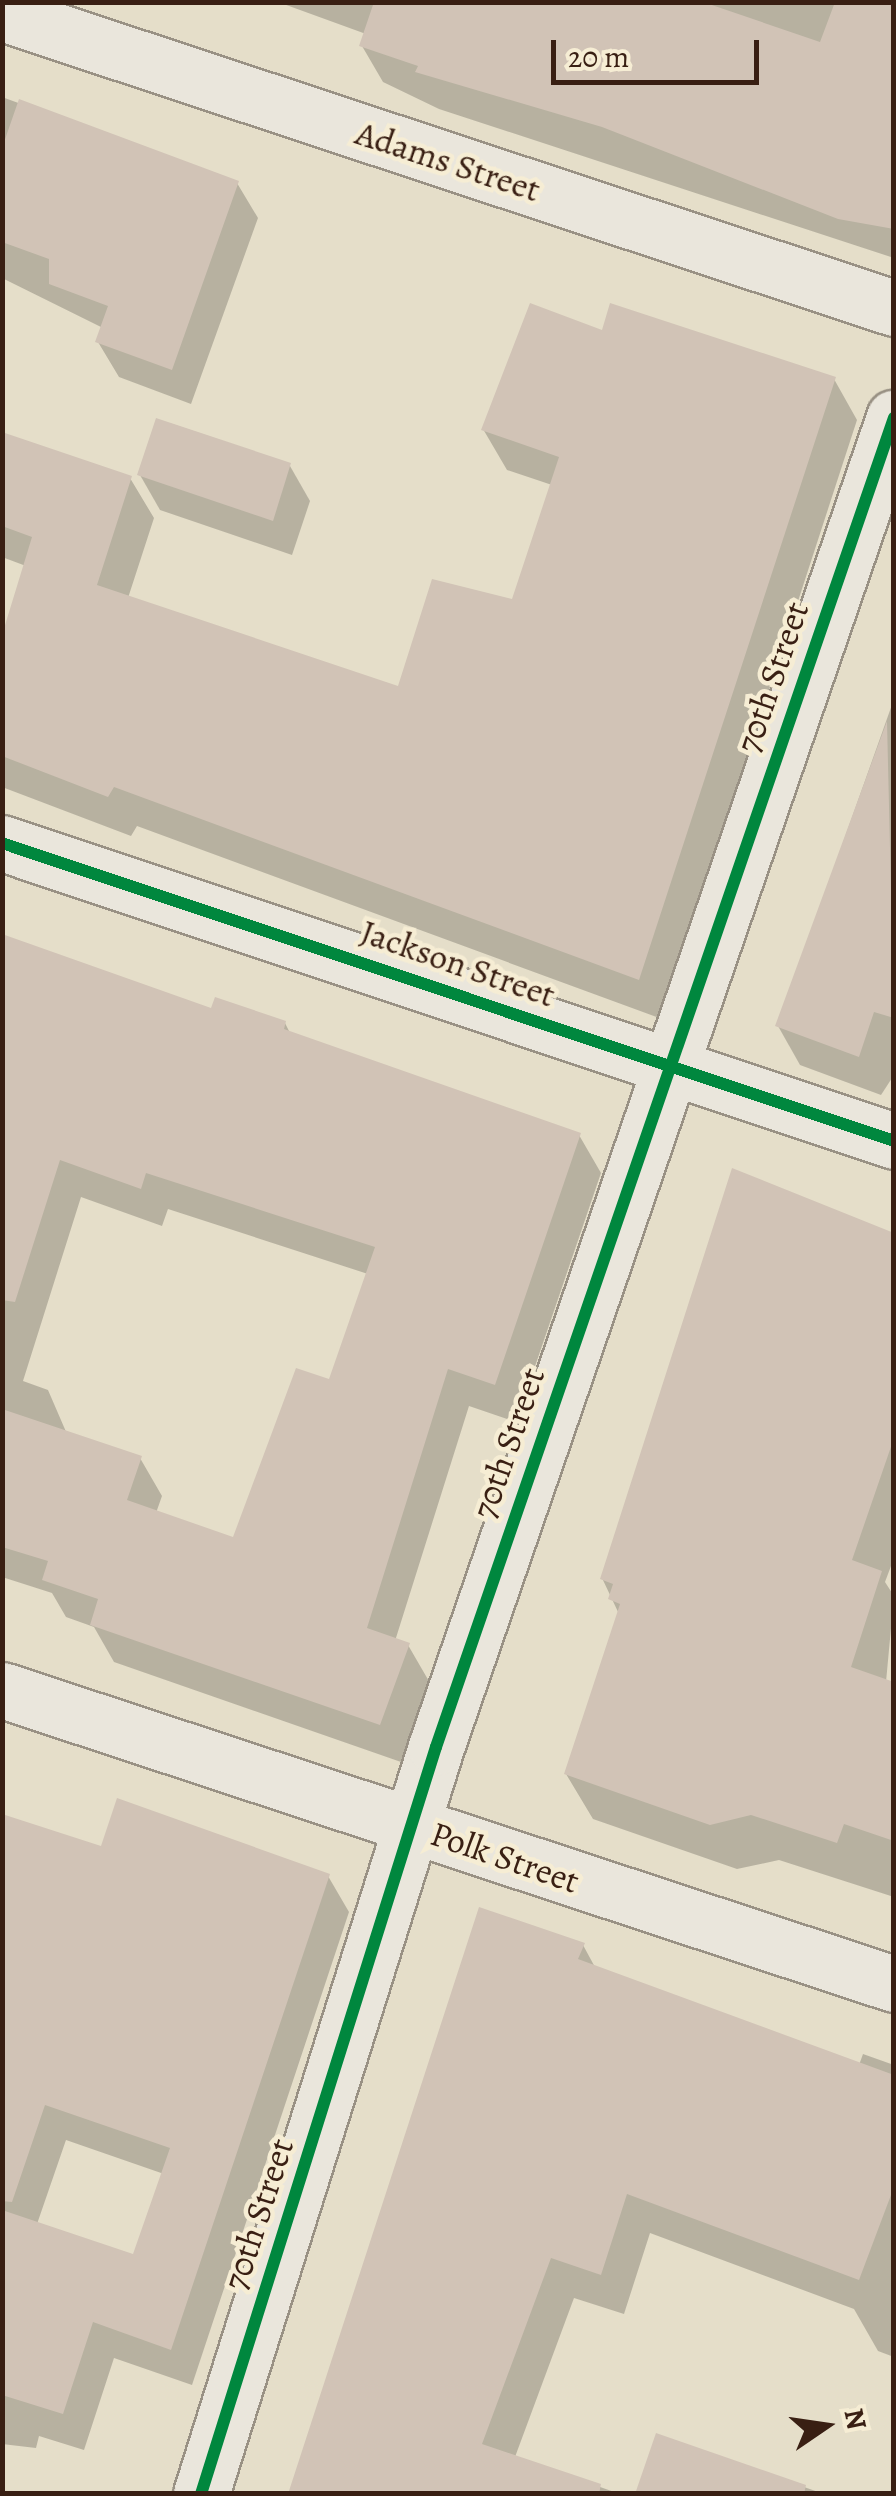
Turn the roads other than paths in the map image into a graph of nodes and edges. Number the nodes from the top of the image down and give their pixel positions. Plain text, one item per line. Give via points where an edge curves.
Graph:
1 (2, 13) edge
2 (894, 308) edge
3 (894, 418) edge
4 (2, 842) edge
5 (668, 1066) junction
6 (894, 1142) edge
7 (2, 1690) edge
8 (413, 1826) junction
9 (894, 1984) edge
10 (201, 2494) edge

1 - 2 street, Adams Street
3 - 5 street, 70th Street
4 - 5 street, Jackson Street
5 - 6 street, Jackson Street
5 - 8 street, 70th Street
7 - 8 street, Polk Street
8 - 9 street, Polk Street
8 - 10 street, 70th Street

